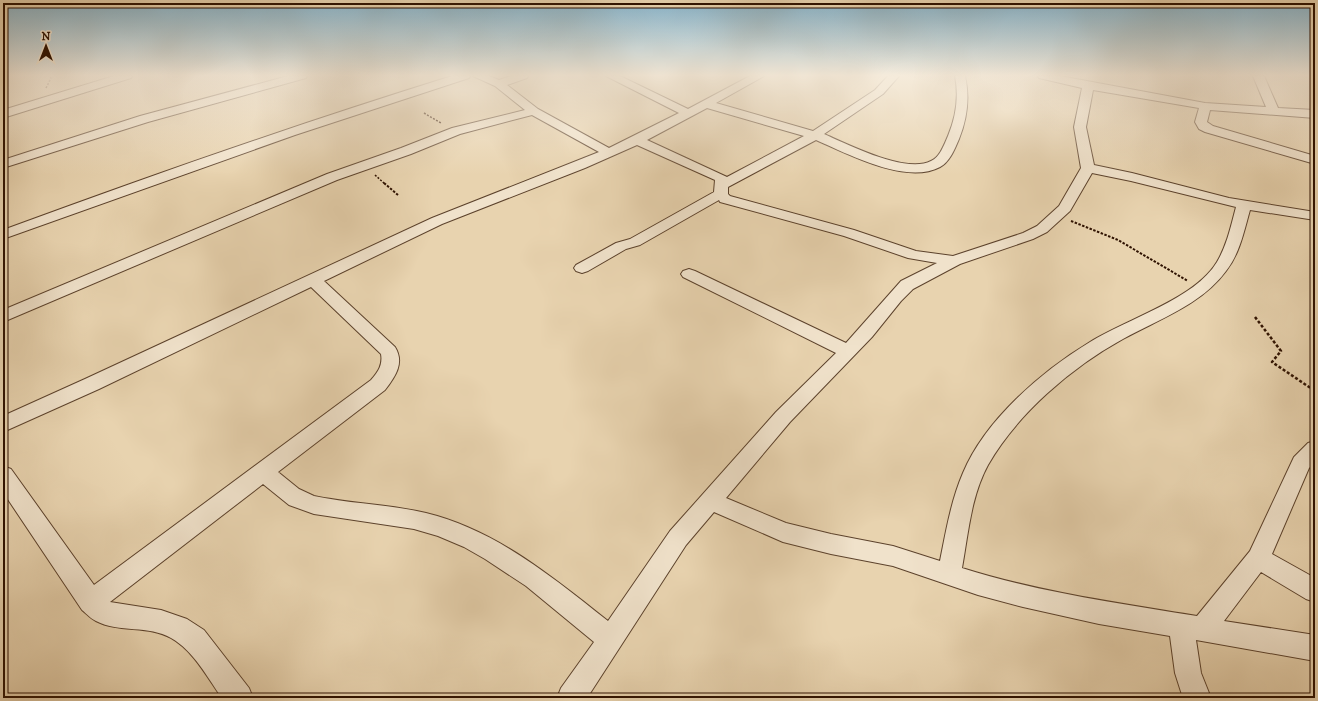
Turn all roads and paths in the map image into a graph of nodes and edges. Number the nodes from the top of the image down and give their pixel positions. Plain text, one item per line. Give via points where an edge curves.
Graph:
1 (20, 109) edge
2 (184, 109) edge
3 (361, 109) edge
4 (531, 109) edge
5 (679, 109) edge
6 (697, 109) edge
7 (723, 109) edge
8 (854, 109) edge
9 (962, 109) edge
10 (1083, 109) edge
11 (1204, 109) edge
12 (1242, 109) edge
13 (534, 111) junction
14 (1274, 111) joint
15 (688, 113) junction
16 (3, 114) edge
17 (1315, 114) edge
18 (815, 135) junction
19 (637, 140) junction
20 (608, 152) junction
21 (1315, 160) edge
22 (3, 164) edge
23 (364, 166) junction
24 (1088, 168) junction
25 (722, 189) junction
26 (398, 196) dead end
27 (1244, 205) junction
28 (1058, 216) junction
29 (1315, 216) edge
30 (3, 235) edge
31 (913, 255) junction
32 (954, 261) junction
33 (582, 268) dead end
34 (690, 274) dead end
35 (923, 276) junction
36 (313, 280) junction
37 (1200, 288) junction
38 (3, 316) edge
39 (1255, 317) dead end
40 (847, 351) junction
41 (1315, 391) edge
42 (3, 424) edge
43 (1315, 449) edge
44 (263, 472) junction
45 (3, 474) edge
46 (710, 502) junction
47 (1258, 558) junction
48 (949, 574) junction
49 (1315, 591) edge
50 (91, 602) junction
51 (1192, 628) junction
52 (610, 639) junction
53 (1315, 648) edge
54 (239, 698) edge
55 (571, 698) edge
56 (1197, 698) edge

1 - 16 street
2 - 22 street
3 - 30 street via 141,183
4 - 13 street
5 - 15 street
6 - 15 street
7 - 18 street
8 - 18 street
9 - 18 street via 959,123 943,157 936,165 919,169 896,166
10 - 24 street via 1080,133
11 - 21 street via 1201,122 1209,129
12 - 14 street
13 - 20 street
13 - 23 street via 456,131
14 - 17 street
15 - 19 street
18 - 25 street
19 - 20 street
19 - 25 street via 718,177 722,180
20 - 36 street via 437,221
23 - 26 path
23 - 38 street via 332,177
24 - 27 street
24 - 28 street
25 - 31 street via 726,199 849,233
25 - 33 street via 710,199 635,242 621,246
27 - 29 street
27 - 37 street via 1232,250 1221,268
28 - 32 street via 1028,236
28 - 37 path via 1118,240
31 - 32 street
31 - 35 street
32 - 35 street
34 - 40 street
35 - 40 street via 895,297
36 - 42 street
36 - 44 street via 389,351 392,363 378,385
37 - 48 street via 1079,358 1056,374 1017,414 979,462 968,489
39 - 41 path via 1281,351 1272,362
40 - 46 street via 783,417
43 - 47 street via 1301,463
44 - 50 street
44 - 52 street via 303,502 421,521 450,530 478,543 517,566
45 - 50 street
46 - 48 street via 783,532 893,556
46 - 52 street via 678,538
47 - 49 street
47 - 51 street
48 - 51 street via 1060,605
50 - 54 street via 105,613 161,622 178,628 195,639
51 - 53 street
51 - 56 street via 1188,673
52 - 55 street

